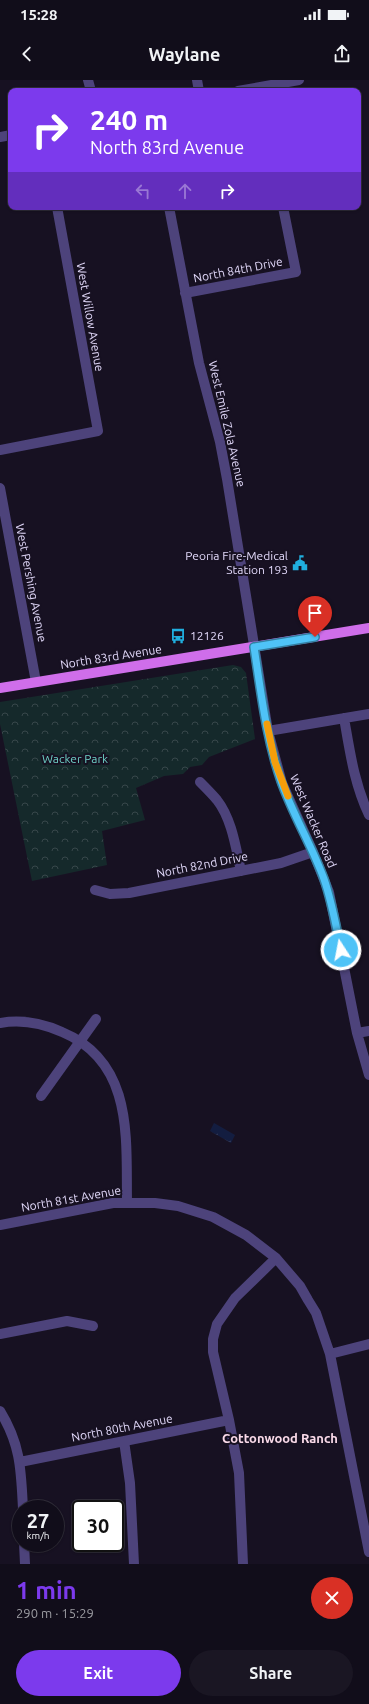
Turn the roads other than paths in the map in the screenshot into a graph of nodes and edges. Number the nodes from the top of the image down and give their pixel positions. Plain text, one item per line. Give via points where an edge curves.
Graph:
1 (299, 80) edge
2 (264, 88) edge
3 (58, 210) edge
4 (170, 210) edge
5 (284, 210) edge
6 (185, 293) junction
7 (0, 450) edge
8 (0, 488) edge
9 (369, 628) edge
10 (254, 647) junction
11 (36, 682) junction
12 (0, 688) edge
13 (369, 714) edge
14 (344, 718) junction
15 (268, 731) junction
16 (200, 782) dead end
17 (369, 815) edge
18 (313, 852) junction
19 (241, 871) junction
20 (95, 890) dead end
21 (96, 1019) dead end
22 (0, 1023) edge
23 (369, 1031) edge
24 (357, 1033) junction
25 (81, 1041) junction
26 (369, 1075) edge
27 (41, 1096) dead end
28 (127, 1202) junction
29 (0, 1225) edge
30 (276, 1258) junction
31 (93, 1326) dead end
32 (0, 1334) edge
33 (369, 1344) edge
34 (330, 1354) junction
35 (0, 1411) edge
36 (229, 1420) junction
37 (124, 1441) junction
38 (20, 1462) junction
39 (22, 1500) edge
40 (24, 1552) edge
41 (369, 1552) edge
42 (25, 1564) edge
43 (134, 1564) edge
44 (243, 1564) edge

1 - 2 street
3 - 7 street, West Willow Avenue via 98,431
4 - 6 street, West Emile Zola Avenue
5 - 6 street, North 84th Drive via 296,272
6 - 10 street, West Emile Zola Avenue via 199,362 220,442
8 - 11 street, West Pershing Avenue
9 - 10 main road, North 83rd Avenue
10 - 11 main road, North 83rd Avenue
10 - 15 street, West Wacker Road
11 - 12 main road, North 83rd Avenue
13 - 14 street
14 - 15 street
14 - 17 street via 353,774
15 - 18 street, West Wacker Road via 282,783
16 - 19 street via 222,808
18 - 19 street, North 82nd Drive via 281,863
18 - 24 street, West Wacker Road via 333,907
19 - 20 street, North 82nd Drive via 129,893 110,894
21 - 25 street
22 - 25 street via 38,1023
23 - 24 street
24 - 26 street, West Wacker Road
25 - 27 street
25 - 28 street via 111,1073 121,1102 125,1125
28 - 29 street, North 81st Avenue
28 - 30 street, North 81st Avenue via 178,1206 213,1217 246,1235
30 - 34 street via 300,1286 316,1314
30 - 36 street via 235,1298 217,1324 214,1334 212,1352
31 - 32 street via 67,1321
33 - 34 street
34 - 41 street
35 - 38 street via 10,1426
36 - 37 street, North 80th Avenue
36 - 44 street via 239,1472
37 - 38 street, North 80th Avenue
37 - 43 street via 130,1483
38 - 39 street
40 - 42 street

